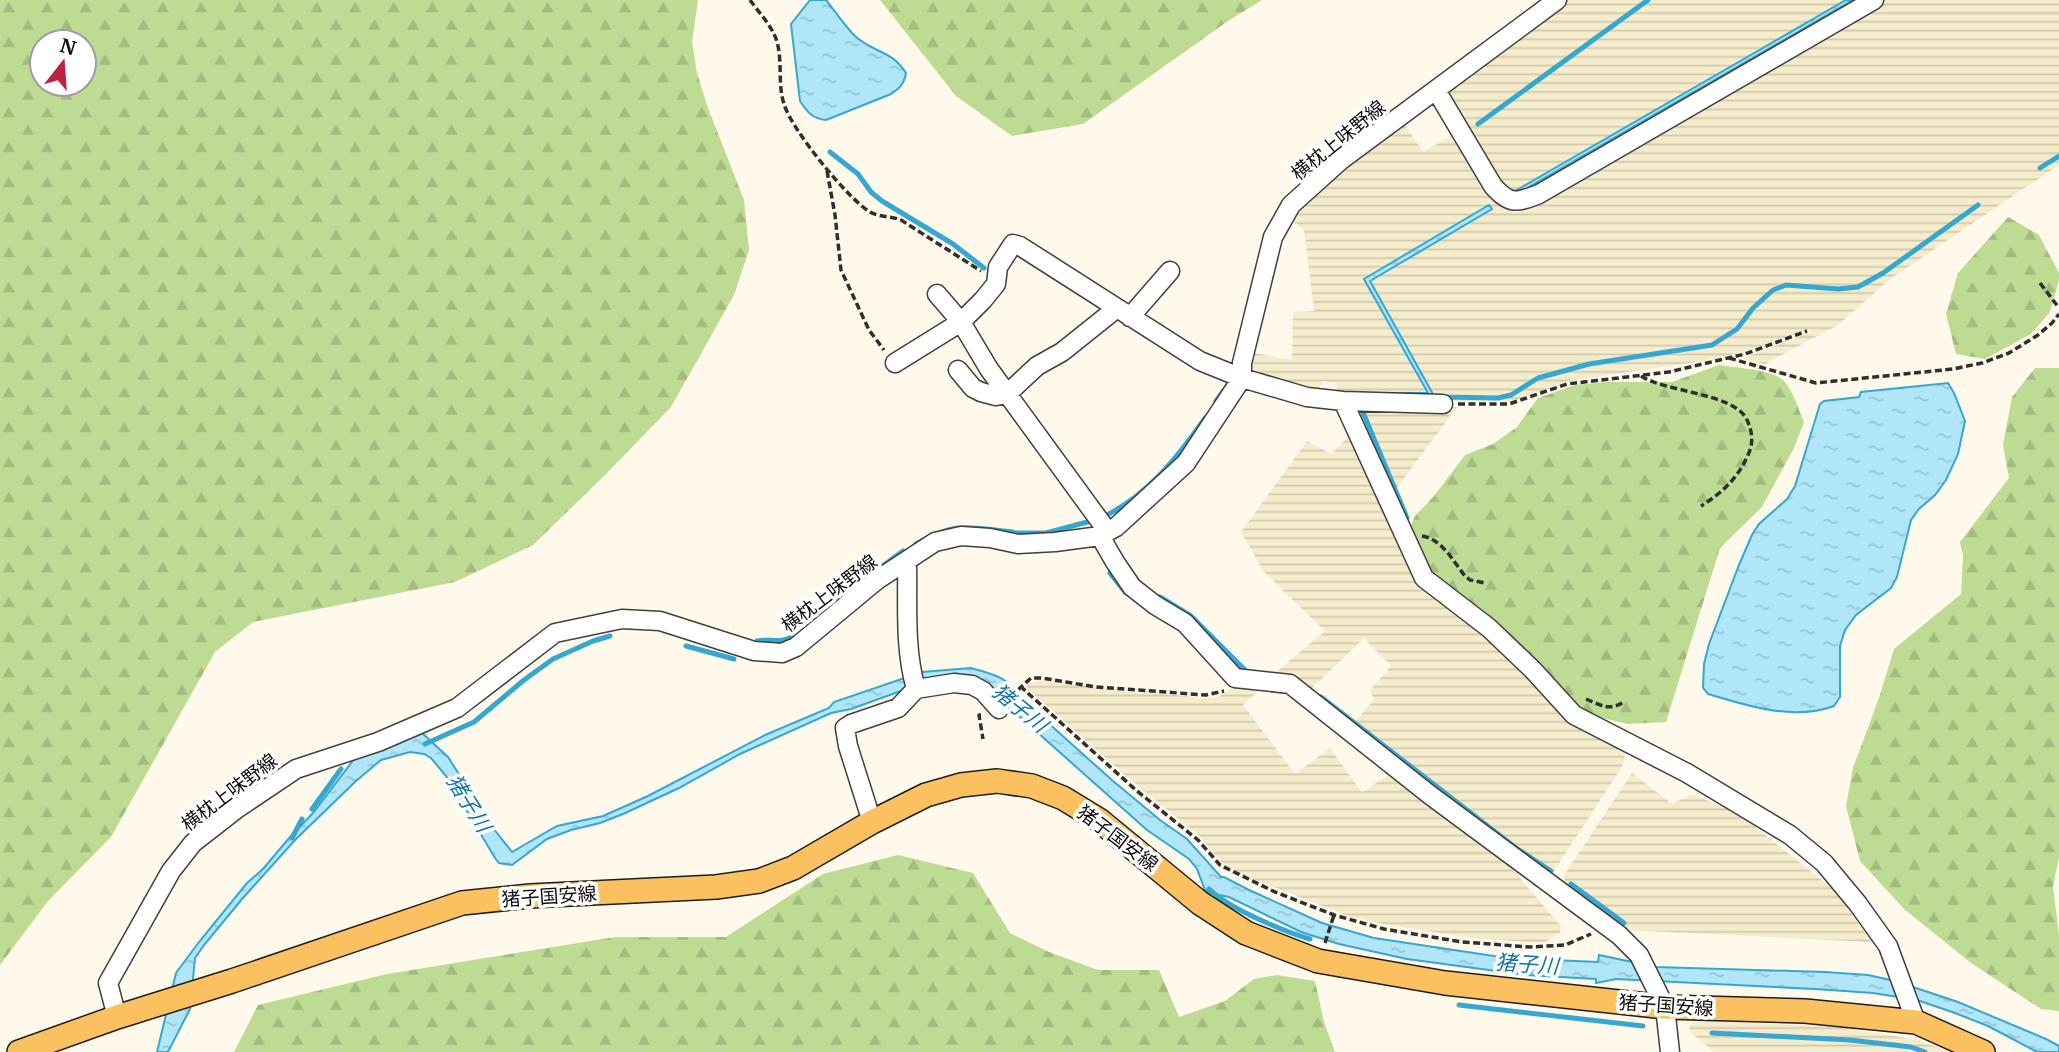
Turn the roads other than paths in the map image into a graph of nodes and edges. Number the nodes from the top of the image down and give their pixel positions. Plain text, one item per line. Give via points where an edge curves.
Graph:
1 (1557, 0) edge
2 (1874, 0) edge
3 (1436, 90) junction
4 (1170, 271) dead end
5 (937, 294) dead end
6 (1124, 312) junction
7 (961, 322) junction
8 (895, 363) road end
9 (958, 370) dead end
10 (1242, 378) junction
11 (1007, 394) junction
12 (1343, 401) junction
13 (1443, 404) road end
14 (1104, 534) junction
15 (907, 562) junction
16 (916, 689) junction
17 (999, 709) road end
18 (872, 822) junction
19 (1665, 1007) junction
20 (117, 1017) junction
21 (1916, 1021) junction
22 (19, 1052) edge
23 (1670, 1052) edge
24 (1983, 1052) edge

1 - 3 street, 横枕上味野線
2 - 3 street via 1520,201 1505,198 1493,186
3 - 10 street, 横枕上味野線 via 1341,160 1291,205 1273,237
4 - 6 street
5 - 7 street
6 - 7 street via 1013,244 998,267 997,282
6 - 10 street via 1200,361
6 - 11 street via 1037,366
7 - 8 street
7 - 11 street
9 - 11 street via 981,392
10 - 12 street via 1307,397
10 - 14 street, 横枕上味野線 via 1186,463
11 - 14 street
12 - 13 street
12 - 21 street via 1424,578 1489,628 1574,715 1687,773 1790,835 1824,863 1888,946
14 - 15 street, 横枕上味野線 via 1018,544 961,536 935,542
14 - 19 street via 1132,587 1185,623 1235,678 1290,684 1619,934 1639,955
15 - 16 street via 907,614
15 - 20 street, 横枕上味野線 via 782,653 754,651 645,619 622,619 555,633 457,708 378,742 296,769 193,843 171,871 108,983
16 - 17 street via 972,685
16 - 18 street via 898,708 845,728
18 - 19 main road, 猪子国安線 via 926,795 961,785 997,781 1032,786 1099,820 1200,903 1246,933 1318,961 1445,983
18 - 20 main road, 猪子国安線 via 793,868 759,881 462,903
19 - 21 main road, 猪子国安線 via 1805,1010
19 - 23 street
20 - 22 main road, 猪子国安線
21 - 24 main road, 猪子国安線

